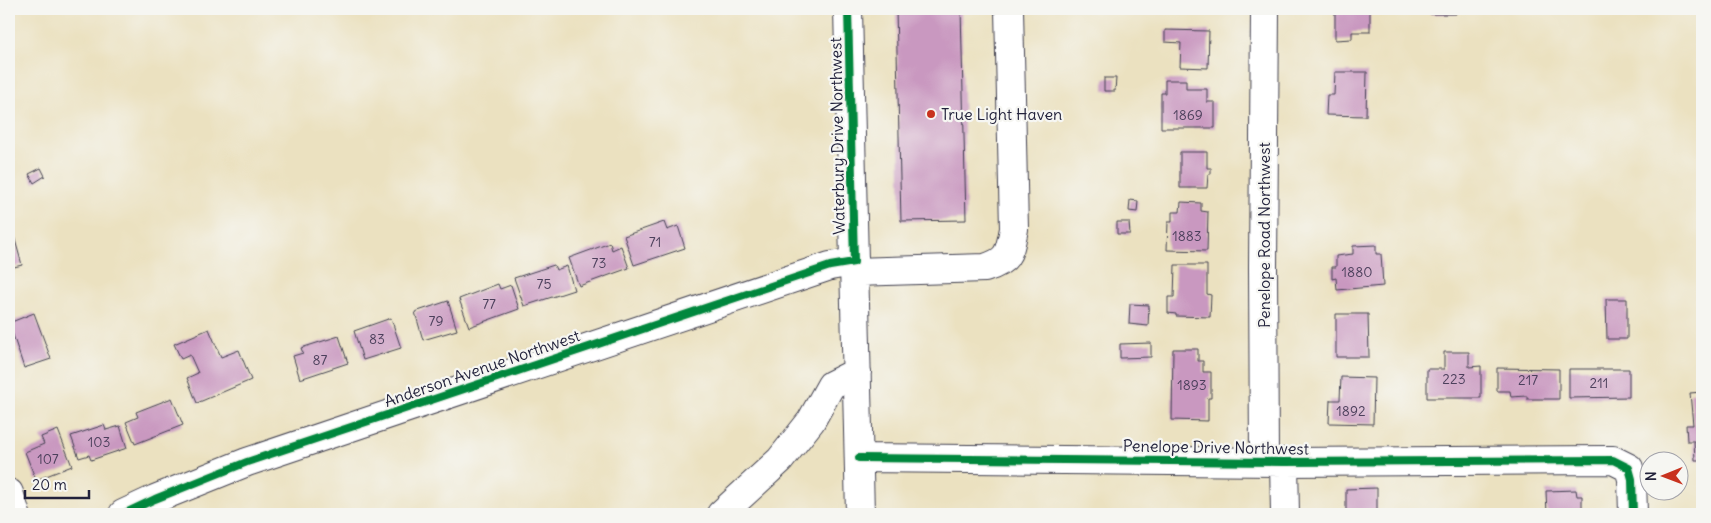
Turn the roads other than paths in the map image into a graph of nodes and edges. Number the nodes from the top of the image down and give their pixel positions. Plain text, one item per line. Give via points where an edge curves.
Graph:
1 (848, 9) edge
2 (1009, 9) edge
3 (1265, 9) edge
4 (854, 267) junction
5 (857, 372) junction
6 (859, 458) junction
7 (1274, 462) junction
8 (9, 493) edge
9 (16, 514) edge
10 (123, 514) edge
11 (721, 514) edge
12 (860, 514) edge
13 (1286, 514) edge
14 (1633, 514) edge

1 - 4 street, Waterbury Drive Northwest
2 - 4 street, Anderson Avenue Northwest via 1014,229 1009,253 1000,264 985,268
3 - 7 street, Penelope Road Northwest via 1263,267
4 - 5 street, Waterbury Drive Northwest
4 - 10 street, Anderson Avenue Northwest via 830,266 247,462
5 - 6 street, Waterbury Drive Northwest
5 - 11 street via 831,385 811,421 780,460
6 - 7 street, Penelope Drive Northwest
6 - 12 street, Waterbury Drive Northwest
7 - 13 street, Penelope Road Northwest
7 - 14 street, Penelope Drive Northwest via 1613,460 1629,468
8 - 9 street

